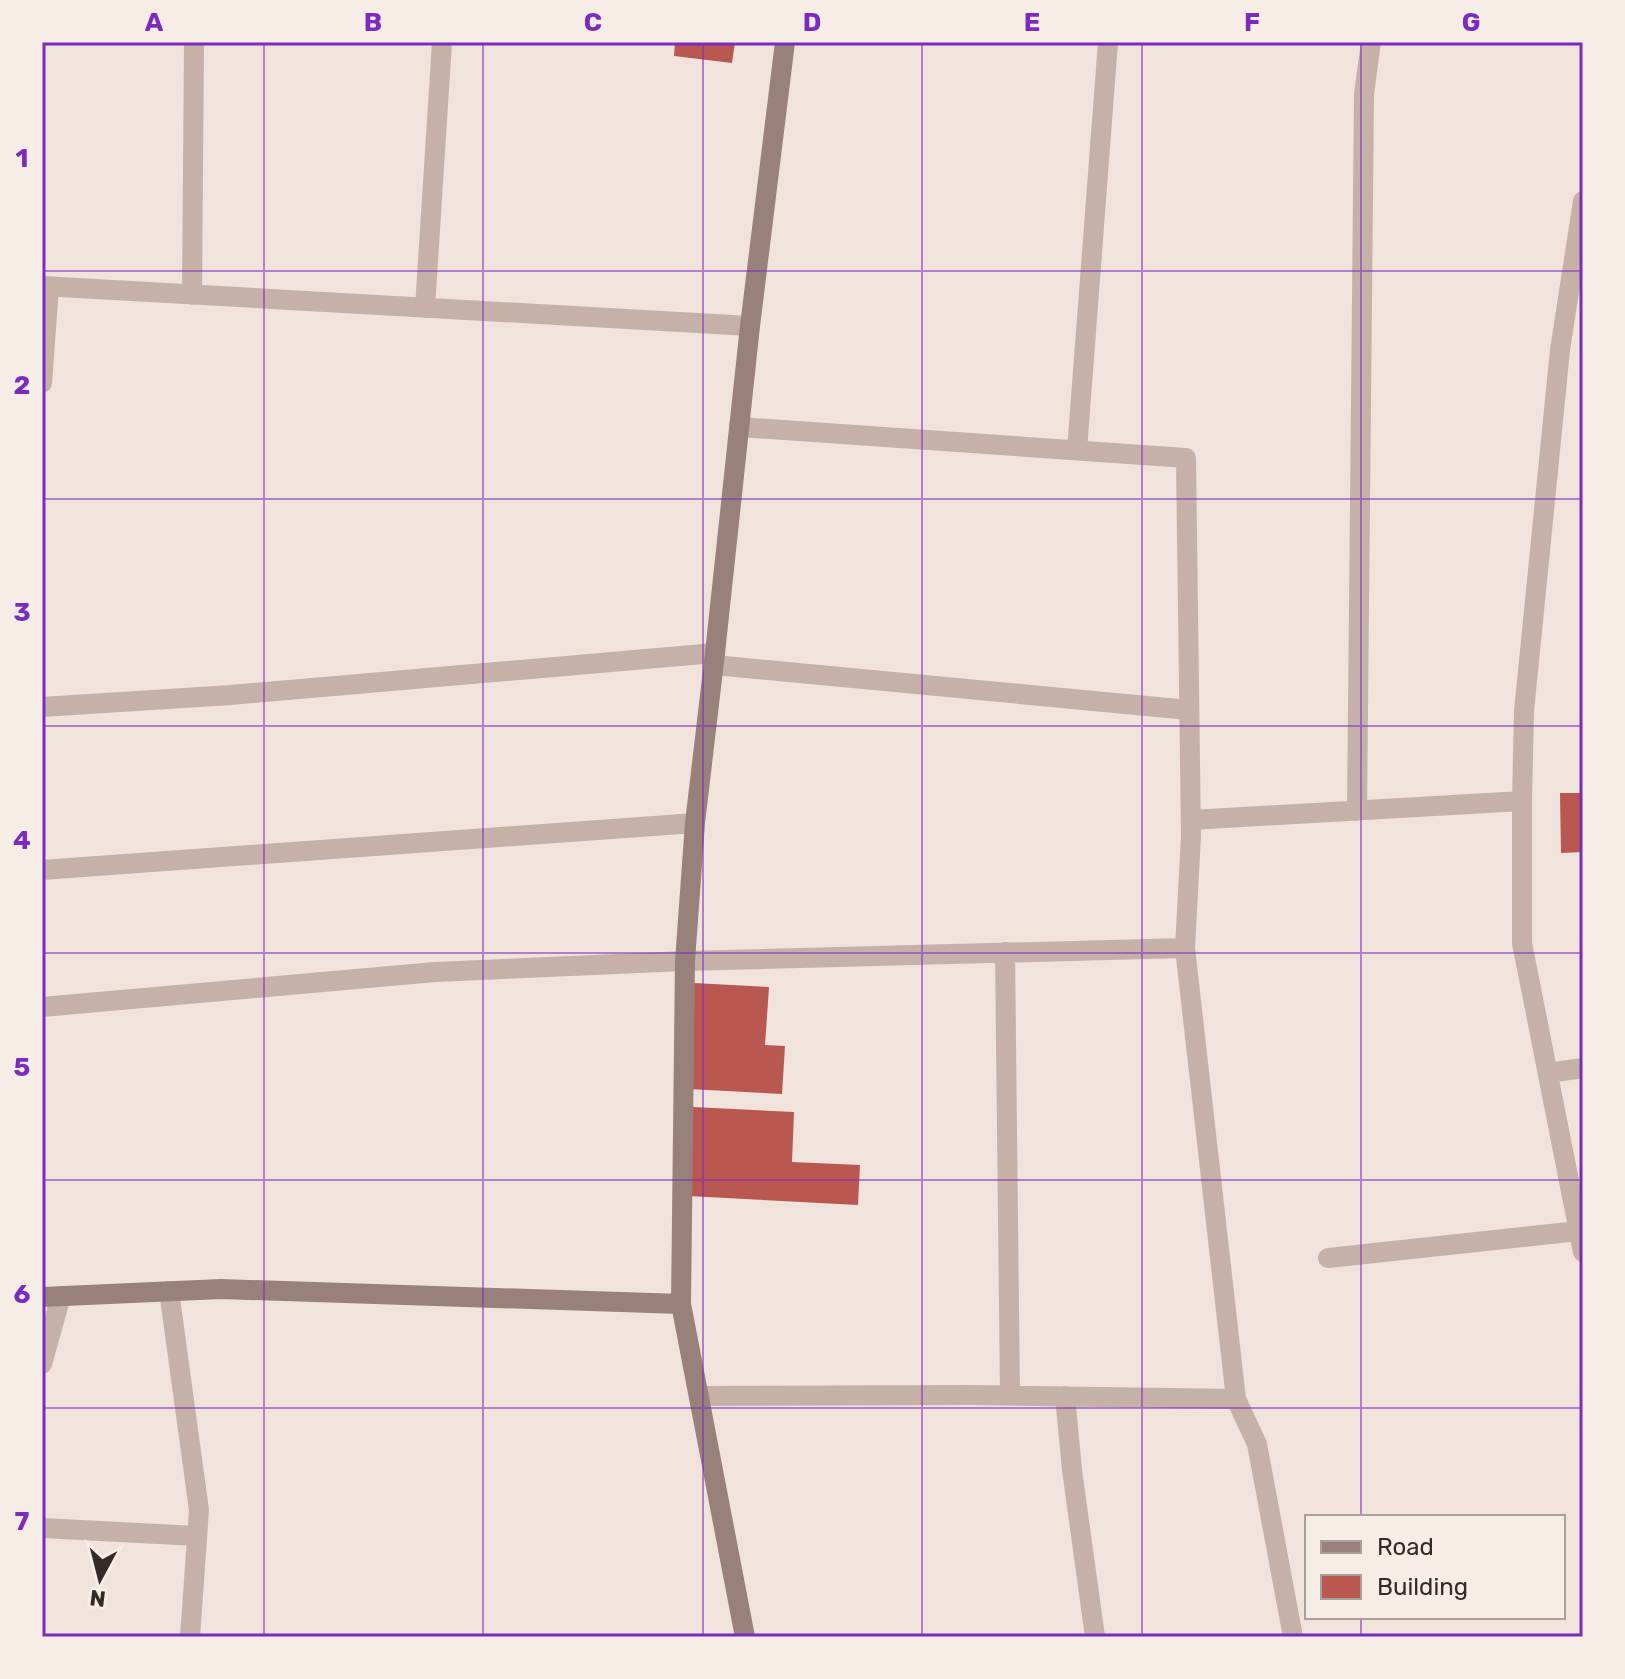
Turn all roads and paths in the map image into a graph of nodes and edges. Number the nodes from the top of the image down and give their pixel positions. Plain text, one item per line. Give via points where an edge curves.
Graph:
1 (194, 42) edge
2 (442, 42) edge
3 (785, 42) edge
4 (1108, 42) edge
5 (1371, 42) edge
6 (1583, 201) edge
7 (1577, 282) edge
8 (46, 286) edge
9 (192, 295) junction
10 (425, 308) junction
11 (750, 326) junction
12 (42, 383) edge
13 (739, 427) junction
14 (1077, 450) junction
15 (715, 659) junction
16 (42, 707) edge
17 (1189, 710) junction
18 (1522, 801) junction
19 (1357, 811) junction
20 (1191, 820) junction
21 (695, 823) junction
22 (42, 870) edge
23 (1185, 948) junction
24 (1005, 952) junction
25 (685, 961) junction
26 (42, 1007) edge
27 (1583, 1068) edge
28 (1548, 1073) junction
29 (1578, 1231) junction
30 (1583, 1252) edge
31 (1328, 1258) dead end
32 (169, 1291) junction
33 (52, 1296) edge
34 (681, 1304) junction
35 (42, 1364) edge
36 (1010, 1395) junction
37 (699, 1396) junction
38 (1065, 1396) junction
39 (1236, 1399) junction
40 (42, 1528) edge
41 (197, 1536) junction
42 (190, 1637) edge
43 (745, 1637) edge
44 (1095, 1637) edge
45 (1293, 1637) edge

1 - 9 street
2 - 10 street
3 - 11 street
4 - 14 street
5 - 19 street via 1364,94
6 - 7 street
7 - 18 street via 1560,350 1526,695
8 - 9 street
8 - 12 street
9 - 10 street
10 - 11 street
11 - 13 street
13 - 14 street
13 - 15 street
14 - 17 street via 1186,458
15 - 16 street
15 - 17 street
15 - 21 street
17 - 20 street
18 - 19 street
18 - 28 street via 1522,943
19 - 20 street
20 - 23 street
21 - 22 street
21 - 25 street
23 - 24 street
23 - 39 street
24 - 25 street
24 - 36 street
25 - 26 street via 435,972
25 - 34 street
27 - 28 street
28 - 29 street
29 - 30 street
29 - 31 street
32 - 33 street
32 - 34 street
32 - 41 street via 199,1510
33 - 35 street
34 - 37 street
36 - 37 street
36 - 38 street
37 - 43 street
38 - 39 street
38 - 44 street
39 - 45 street via 1257,1444
40 - 41 street
41 - 42 street

